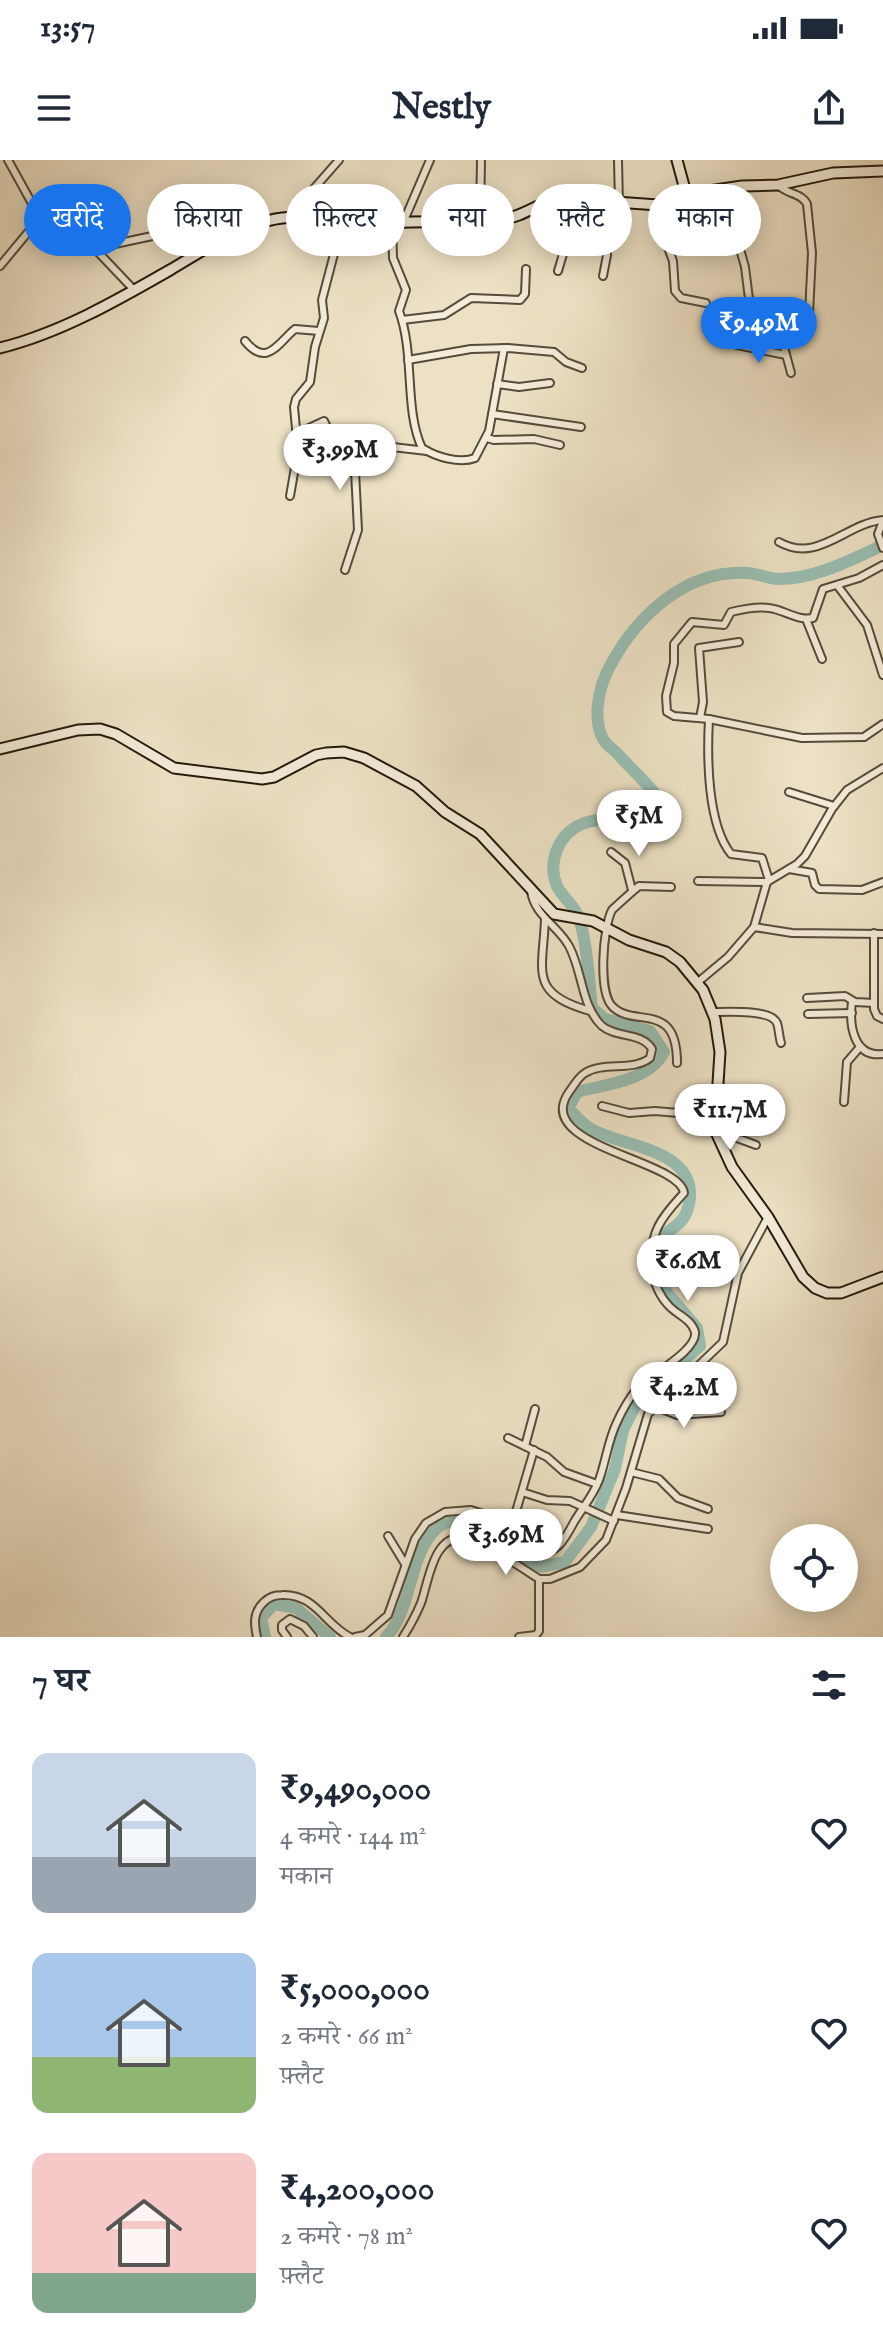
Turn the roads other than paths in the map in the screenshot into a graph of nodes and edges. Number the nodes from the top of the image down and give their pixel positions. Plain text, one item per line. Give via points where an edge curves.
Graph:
1 (8, 160) edge
2 (430, 160) edge
3 (481, 160) edge
4 (618, 160) edge
5 (677, 160) edge
6 (338, 161) edge
7 (883, 171) edge
8 (319, 184) edge
9 (481, 184) edge
10 (619, 184) edge
11 (683, 184) edge
12 (761, 185) edge
13 (778, 185) junction
14 (24, 189) edge
15 (405, 218) edge
16 (286, 219) edge
17 (24, 237) edge
18 (103, 256) edge
19 (333, 256) edge
20 (393, 256) edge
21 (562, 256) edge
22 (607, 256) edge
23 (672, 256) edge
24 (742, 256) edge
25 (0, 266) edge
26 (526, 269) dead end
27 (558, 271) dead end
28 (603, 276) dead end
29 (135, 291) junction
30 (706, 303) dead end
31 (809, 314) dead end
32 (402, 320) junction
33 (319, 331) junction
34 (245, 341) dead end
35 (737, 345) dead end
36 (0, 348) edge
37 (504, 348) junction
38 (786, 355) junction
39 (408, 360) junction
40 (582, 368) dead end
41 (791, 373) dead end
42 (550, 383) dead end
43 (497, 384) junction
44 (492, 414) junction
45 (581, 427) dead end
46 (296, 434) junction
47 (487, 438) junction
48 (339, 445) junction
49 (375, 445) dead end
50 (560, 445) dead end
51 (427, 451) junction
52 (297, 453) junction
53 (290, 496) dead end
54 (883, 521) edge
55 (779, 542) dead end
56 (883, 548) edge
57 (883, 565) edge
58 (345, 570) dead end
59 (837, 585) junction
60 (806, 619) junction
61 (739, 642) dead end
62 (822, 659) dead end
63 (883, 675) edge
64 (700, 718) junction
65 (709, 719) junction
66 (883, 724) edge
67 (0, 749) edge
68 (883, 768) edge
69 (789, 792) dead end
70 (834, 806) junction
71 (611, 852) dead end
72 (789, 869) junction
73 (698, 881) dead end
74 (768, 881) junction
75 (883, 882) edge
76 (531, 887) junction
77 (671, 887) dead end
78 (632, 890) junction
79 (545, 919) junction
80 (754, 927) junction
81 (606, 928) junction
82 (874, 933) junction
83 (883, 934) edge
84 (698, 982) junction
85 (807, 998) dead end
86 (852, 1002) junction
87 (874, 1003) junction
88 (591, 1011) junction
89 (713, 1012) junction
90 (852, 1013) junction
91 (808, 1014) dead end
92 (883, 1019) edge
93 (781, 1043) dead end
94 (860, 1047) junction
95 (883, 1054) edge
96 (677, 1063) dead end
97 (844, 1102) dead end
98 (602, 1106) dead end
99 (714, 1116) junction
100 (715, 1130) junction
101 (756, 1145) dead end
102 (768, 1217) junction
103 (883, 1277) edge
104 (655, 1406) junction
105 (535, 1409) dead end
106 (721, 1412) dead end
107 (508, 1438) dead end
108 (525, 1446) junction
109 (534, 1450) junction
110 (631, 1472) junction
111 (597, 1484) junction
112 (522, 1492) junction
113 (587, 1509) junction
114 (708, 1509) dead end
115 (615, 1518) junction
116 (708, 1529) dead end
117 (510, 1532) junction
118 (388, 1536) dead end
119 (405, 1565) junction
120 (539, 1579) junction
121 (257, 1637) edge
122 (287, 1637) edge
123 (313, 1637) edge
124 (353, 1637) edge
125 (403, 1637) edge
126 (519, 1637) edge

1 - 14 street
2 - 15 street
3 - 9 street
4 - 10 street
5 - 11 main road
6 - 8 street
7 - 13 main road via 833,173
12 - 13 main road
13 - 31 street via 806,202 812,253
16 - 29 main road via 248,227
17 - 25 street
18 - 29 street
19 - 33 street
20 - 32 street via 406,290 399,307
21 - 27 street
22 - 28 street
23 - 30 street via 675,291 681,298
24 - 38 street via 749,299 777,321
26 - 32 street via 520,300 471,298 444,315
29 - 36 main road via 51,332
32 - 39 street
33 - 34 street via 295,329 271,352 254,350
33 - 46 street via 310,382 294,407
35 - 38 street
37 - 39 street
37 - 40 street via 554,352
37 - 43 street
38 - 41 street
39 - 51 street via 419,441
42 - 43 street
43 - 44 street
44 - 45 street
44 - 47 street
46 - 48 street via 324,421
46 - 52 street
47 - 50 street
47 - 51 street via 472,460
48 - 52 street
48 - 58 street via 354,465 358,511 356,540
49 - 51 street
52 - 53 street
54 - 55 street via 869,522 820,547
54 - 56 street
57 - 59 street
59 - 60 street via 821,591 815,616
59 - 63 street via 867,625
60 - 62 street
60 - 64 street via 760,607 731,612 724,625 692,622 674,644 666,702 671,716
61 - 64 street via 699,648
64 - 65 street
65 - 66 street via 802,738 864,737
65 - 74 street via 708,764 717,825 731,854 762,858
67 - 76 main road via 100,729 174,768 262,779 316,755 354,755 416,786 490,842
68 - 70 street via 847,790
69 - 70 street
70 - 72 street via 805,856
71 - 78 street via 625,863
72 - 74 street
72 - 75 street via 812,873 819,889 867,890
73 - 74 street
74 - 80 street
76 - 79 street via 532,900
76 - 81 main road via 554,914
77 - 78 street
78 - 81 street via 613,909
79 - 88 street via 564,937 578,962
79 - 88 street via 540,964 550,992 562,1002
80 - 82 street via 792,933
80 - 84 street
81 - 84 main road via 673,956
81 - 96 street via 608,1000 617,1010 665,1026 675,1042
82 - 83 street
82 - 87 street
84 - 89 main road
85 - 86 street via 845,996
86 - 87 street
86 - 90 street
87 - 92 street via 875,1014
88 - 111 street via 609,1030 646,1042 652,1054 641,1064 585,1073 566,1098 567,1118 596,1144 682,1185 684,1193 658,1227 652,1270 666,1303 695,1332 684,1354 647,1379 629,1401 612,1433
89 - 93 street via 772,1017
89 - 99 main road via 720,1052
90 - 91 street
90 - 94 street via 853,1036
94 - 95 street
94 - 97 street via 847,1062
98 - 99 street via 629,1113
99 - 100 main road
100 - 101 street
100 - 102 main road via 732,1167
102 - 103 main road via 803,1277 821,1292 841,1293
102 - 104 street via 738,1273 723,1342
104 - 106 street via 677,1415
104 - 110 street via 644,1424
105 - 108 street
107 - 108 street
108 - 109 street
109 - 111 street via 564,1472
109 - 112 street
110 - 114 street via 659,1479 678,1498
110 - 115 street
111 - 113 street
112 - 113 street
112 - 117 street
113 - 115 street
113 - 117 street via 550,1553 535,1554
115 - 116 street
115 - 120 street via 599,1550 580,1567
117 - 119 street via 485,1514 445,1512 426,1523
118 - 119 street
119 - 124 street via 388,1615 365,1635
120 - 125 street via 477,1542 450,1540 436,1556
120 - 126 street via 539,1631
121 - 124 street via 258,1608 270,1597 286,1595 312,1602
122 - 123 street via 282,1625 290,1619

